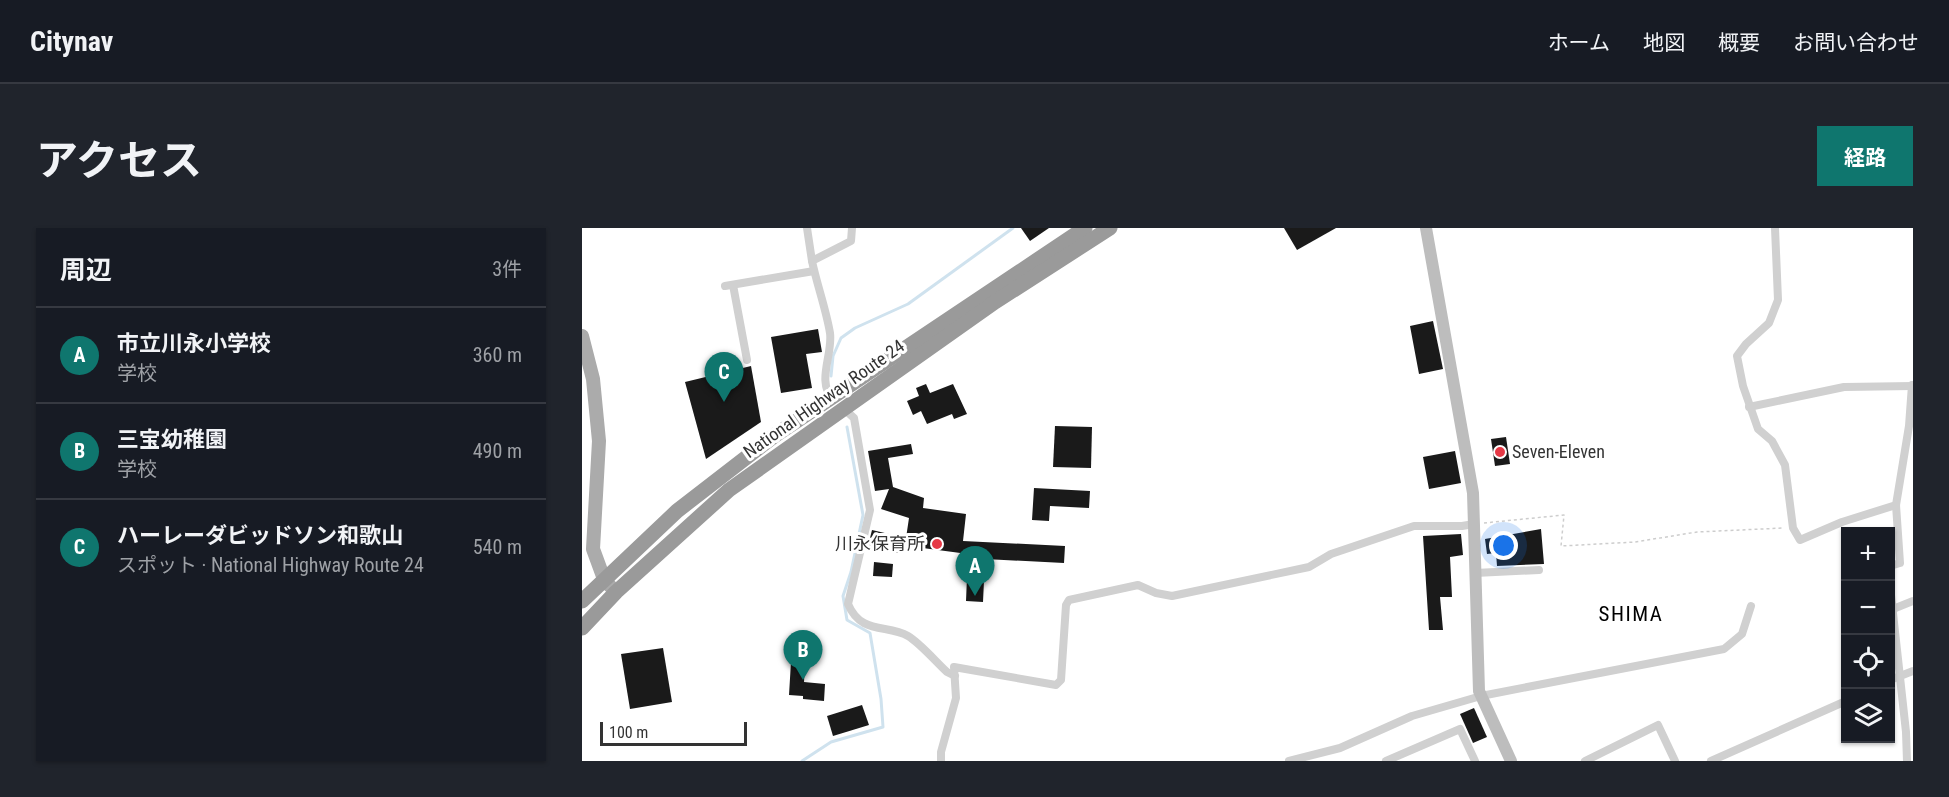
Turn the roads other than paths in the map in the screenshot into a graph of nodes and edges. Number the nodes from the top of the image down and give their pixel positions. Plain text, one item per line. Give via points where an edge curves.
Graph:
1 (807, 228) edge
2 (852, 228) edge
3 (1085, 228) edge
4 (1110, 228) edge
5 (1426, 228) edge
6 (1775, 228) edge
7 (812, 261) junction
8 (814, 272) junction
9 (582, 336) edge
10 (747, 360) dead end
11 (1912, 385) edge
12 (837, 403) junction
13 (1749, 407) junction
14 (1896, 505) junction
15 (1474, 524) junction
16 (1895, 564) edge
17 (1539, 570) dead end
18 (1475, 573) junction
19 (604, 579) junction
20 (616, 592) junction
21 (582, 601) edge
22 (1913, 601) edge
23 (1751, 606) dead end
24 (1895, 608) edge
25 (1895, 626) edge
26 (582, 628) edge
27 (1913, 671) edge
28 (955, 676) junction
29 (1901, 676) junction
30 (1895, 678) edge
31 (1481, 696) junction
32 (1841, 703) edge
33 (1910, 731) edge
34 (941, 761) edge
35 (1289, 761) edge
36 (1386, 761) edge
37 (1475, 761) edge
38 (1511, 761) edge
39 (1585, 761) edge
40 (1676, 761) edge
41 (1712, 761) edge
42 (1907, 761) edge

1 - 7 street
2 - 7 street via 851,241
3 - 12 highway, National Highway Route 24
4 - 12 highway, National Highway Route 24
5 - 15 street via 1473,493
6 - 13 street via 1778,300 1769,323 1737,356
7 - 8 street
8 - 10 street via 729,286
8 - 12 street via 830,335 825,385
9 - 19 main road via 593,379 600,441 593,549
11 - 13 street via 1844,387
11 - 14 street
12 - 19 highway, National Highway Route 24 via 774,436 677,511
12 - 20 highway, National Highway Route 24 via 689,524
12 - 28 street via 854,418 870,510 848,604 869,626 908,636
13 - 14 street via 1758,429 1772,441 1785,465 1793,528 1800,540
14 - 16 street via 1900,563
15 - 18 street
15 - 28 street via 1414,526 1331,554 1309,567 1172,596 1138,585 1069,600 1061,680 1056,685 954,667
17 - 18 street
18 - 31 street via 1477,677
19 - 20 main road
19 - 21 highway, National Highway Route 24
20 - 26 highway, National Highway Route 24
22 - 24 street
23 - 31 street via 1742,634 1724,649
25 - 29 street
27 - 29 street
28 - 34 street via 956,698
29 - 30 street
29 - 33 street
31 - 35 street via 1412,716 1340,748
31 - 38 street
32 - 41 street
33 - 42 street
36 - 37 street via 1460,729
39 - 40 street via 1658,725

